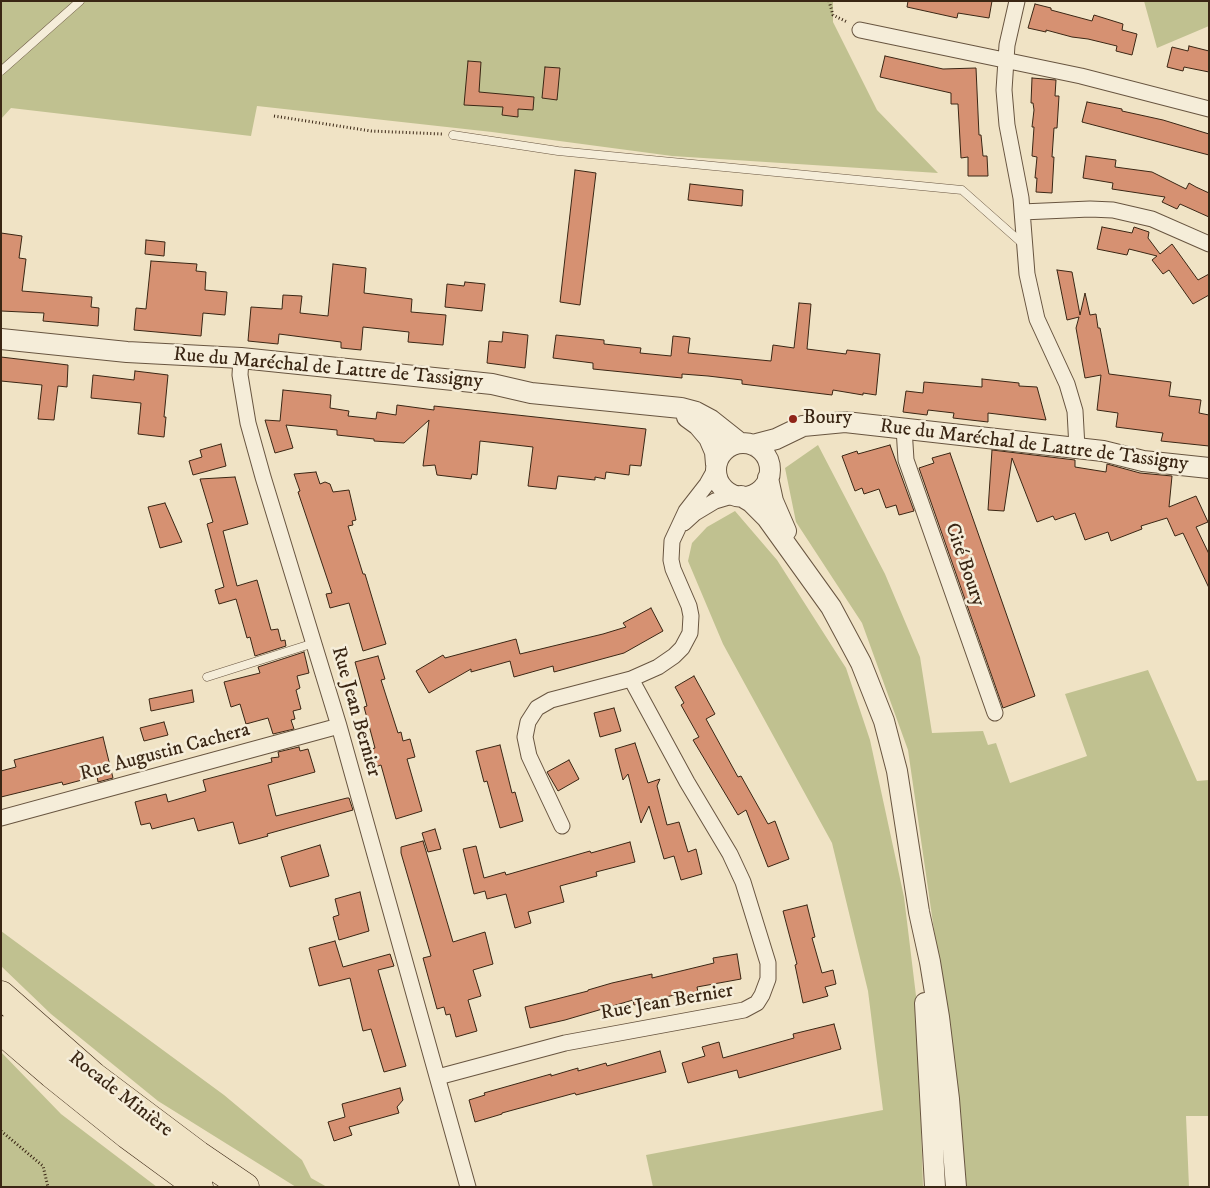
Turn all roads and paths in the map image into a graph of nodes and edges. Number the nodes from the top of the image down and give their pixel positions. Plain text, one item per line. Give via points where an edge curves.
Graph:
1 (80, 1) edge
2 (829, 1) edge
3 (1017, 1) edge
4 (860, 30) joint
5 (1005, 60) junction
6 (1, 71) edge
7 (1209, 109) edge
8 (274, 116) dead end
9 (453, 135) joint
10 (1022, 212) junction
11 (1209, 244) edge
12 (1024, 245) junction
13 (1, 339) edge
14 (241, 358) junction
15 (654, 406) junction
16 (829, 423) junction
17 (904, 428) junction
18 (746, 444) junction
19 (1077, 448) junction
20 (716, 466) junction
21 (1209, 468) edge
22 (769, 474) junction
23 (738, 496) junction
24 (672, 541) junction
25 (812, 579) junction
26 (314, 643) junction
27 (207, 677) dead end
28 (631, 679) junction
29 (995, 713) dead end
30 (340, 726) junction
31 (1, 818) edge
32 (562, 826) dead end
33 (918, 912) junction
34 (1, 995) edge
35 (1, 1030) edge
36 (438, 1077) junction
37 (1, 1131) edge
38 (48, 1187) edge
39 (199, 1187) edge
40 (245, 1187) edge
41 (468, 1187) edge
42 (935, 1187) edge
43 (956, 1187) edge

1 - 6 lane
2 - 4 path via 833,15
3 - 5 street
4 - 5 street
5 - 7 street
5 - 10 street via 1005,106
8 - 9 path via 371,131
9 - 12 lane via 558,151 962,190
10 - 11 street via 1113,210 1152,220
10 - 12 street
12 - 19 street via 1037,319 1067,384 1075,411
13 - 14 street, Rue du Maréchal de Lattre de Tassigny via 127,352
14 - 15 street, Rue du Maréchal de Lattre de Tassigny via 492,384 531,393
14 - 26 street, Rue Jean Bernier via 240,375 248,424
15 - 18 street, Rue du Maréchal de Lattre de Tassigny via 696,412
15 - 20 street, Rue du Maréchal de Lattre de Tassigny via 689,418 698,425 712,443
16 - 17 street, Rue du Maréchal de Lattre de Tassigny via 856,422
16 - 18 street, Rue du Maréchal de Lattre de Tassigny via 798,428 776,439
16 - 22 street, Rue du Maréchal de Lattre de Tassigny via 790,444
17 - 19 street, Rue du Maréchal de Lattre de Tassigny
17 - 29 street, Cité Boury via 906,460
18 - 20 street via 725,449
18 - 22 street via 765,454
19 - 21 street, Rue du Maréchal de Lattre de Tassigny via 1143,461
20 - 23 street via 722,487
20 - 24 street via 686,511
22 - 23 street via 756,493
22 - 25 street via 771,494 780,517
23 - 24 street via 715,501 695,513
23 - 25 street via 751,502 767,518
24 - 28 street via 671,560 690,611 690,633 674,656
25 - 33 street via 846,632 879,706 897,771
26 - 27 lane
26 - 30 street, Rue Jean Bernier
28 - 32 street via 551,700 537,708 528,722 525,737 529,756
28 - 36 street, Rue Jean Bernier via 743,882 768,963 768,979 762,995 757,1003 744,1010 565,1043
30 - 31 street, Rue Augustin Cachera
30 - 36 street, Rue Jean Bernier
33 - 42 street
33 - 43 street via 930,962 943,1046
34 - 40 highway, Rocade Minière via 93,1076
35 - 39 highway, Rocade Minière via 128,1136
36 - 41 street, Rue Jean Bernier
37 - 38 path via 43,1166

